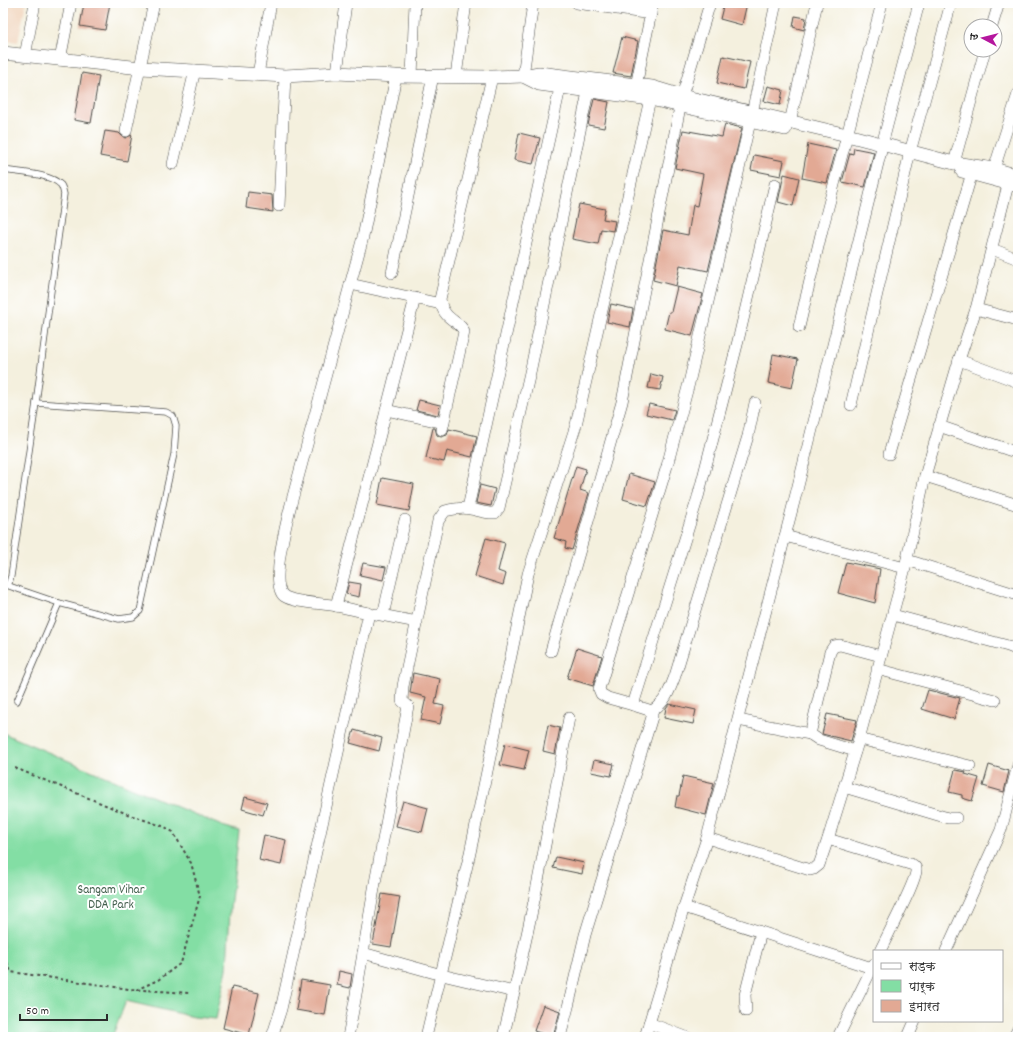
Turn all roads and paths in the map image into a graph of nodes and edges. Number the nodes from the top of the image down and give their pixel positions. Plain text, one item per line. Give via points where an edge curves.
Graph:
1 (35, 3) edge
2 (71, 3) edge
3 (154, 3) edge
4 (271, 3) edge
5 (346, 3) edge
6 (415, 3) edge
7 (466, 3) edge
8 (534, 3) edge
9 (577, 3) edge
10 (653, 3) edge
11 (710, 3) edge
12 (776, 3) edge
13 (817, 3) edge
14 (882, 3) edge
15 (919, 3) edge
16 (951, 3) edge
17 (998, 3) edge
18 (650, 14) junction
19 (994, 18) edge
20 (3, 53) edge
21 (25, 56) junction
22 (983, 58) edge
23 (60, 60) junction
24 (141, 68) junction
25 (195, 70) junction
26 (338, 73) junction
27 (258, 74) junction
28 (285, 76) junction
29 (396, 76) junction
30 (412, 76) junction
31 (433, 76) junction
32 (456, 76) junction
33 (522, 76) junction
34 (492, 77) junction
35 (562, 82) junction
36 (589, 85) junction
37 (636, 86) junction
38 (1018, 94) edge
39 (650, 99) junction
40 (681, 101) junction
41 (751, 117) junction
42 (790, 122) junction
43 (126, 132) dead end
44 (846, 139) junction
45 (882, 148) junction
46 (909, 156) junction
47 (954, 163) junction
48 (173, 164) dead end
49 (994, 169) junction
50 (3, 170) edge
51 (973, 170) junction
52 (1014, 180) edge
53 (775, 184) dead end
54 (279, 206) dead end
55 (992, 248) junction
56 (1018, 259) edge
57 (392, 273) dead end
58 (350, 284) junction
59 (415, 298) junction
60 (441, 304) junction
61 (976, 309) junction
62 (1018, 320) edge
63 (799, 327) dead end
64 (958, 360) junction
65 (1018, 382) edge
66 (36, 403) junction
67 (755, 403) dead end
68 (851, 405) dead end
69 (386, 410) junction
70 (939, 426) junction
71 (1018, 453) edge
72 (889, 454) dead end
73 (924, 476) junction
74 (1018, 505) edge
75 (468, 508) junction
76 (404, 520) dead end
77 (785, 536) junction
78 (906, 564) junction
79 (4, 586) edge
80 (1018, 595) edge
81 (59, 603) junction
82 (336, 606) junction
83 (369, 613) junction
84 (383, 615) junction
85 (893, 615) junction
86 (417, 622) junction
87 (1018, 650) edge
88 (551, 651) dead end
89 (881, 656) junction
90 (877, 669) junction
91 (17, 700) dead end
92 (995, 700) dead end
93 (633, 705) junction
94 (652, 711) junction
95 (569, 718) dead end
96 (738, 720) junction
97 (810, 734) junction
98 (859, 739) junction
99 (855, 751) junction
100 (1018, 765) edge
101 (970, 766) dead end
102 (15, 768) dead end
103 (844, 787) junction
104 (956, 818) dead end
105 (707, 838) junction
106 (828, 839) junction
107 (684, 907) junction
108 (761, 932) junction
109 (880, 950) edge
110 (946, 950) edge
111 (3, 951) edge
112 (363, 953) junction
113 (873, 966) edge
114 (442, 975) junction
115 (136, 990) junction
116 (514, 992) junction
117 (189, 993) dead end
118 (746, 1010) dead end
119 (915, 1022) edge
120 (649, 1023) junction
121 (1018, 1029) edge
122 (272, 1037) edge
123 (348, 1037) edge
124 (426, 1037) edge
125 (503, 1037) edge
126 (560, 1037) edge
127 (645, 1037) edge
128 (686, 1037) edge
129 (838, 1037) edge
130 (908, 1037) edge
131 (1014, 1037) edge

1 - 21 street
2 - 23 street
3 - 24 street
4 - 27 street
5 - 26 street
6 - 30 street
7 - 32 street
8 - 33 street
9 - 18 street
10 - 18 street
11 - 40 street
12 - 41 street
13 - 42 street
14 - 44 street
15 - 45 street
16 - 46 street
17 - 19 street
18 - 37 street
20 - 21 street
21 - 23 street
22 - 47 street
23 - 24 street
24 - 25 street
24 - 43 street
25 - 27 street
25 - 48 street
26 - 28 street
26 - 29 street
27 - 28 street
28 - 54 street
29 - 30 street
29 - 58 street via 363,237
30 - 31 street
31 - 32 street
31 - 57 street
32 - 34 street
33 - 34 street
33 - 35 street via 539,84
34 - 60 street via 440,299
35 - 36 street
35 - 75 street
36 - 37 street
36 - 39 street
36 - 75 street via 531,368 499,508 489,513
37 - 40 street via 652,87
38 - 49 street
39 - 40 street
39 - 114 street via 576,425 528,574
40 - 41 street
40 - 88 street via 622,402
41 - 42 street
41 - 44 street
41 - 93 street via 667,466 599,689 601,694 608,698
42 - 44 street
44 - 45 street
44 - 63 street
45 - 46 street
45 - 77 street
46 - 47 street
46 - 51 street
46 - 68 street
47 - 51 street
49 - 51 street
49 - 52 street
50 - 66 lane via 53,180 62,186 64,194
51 - 52 street
51 - 72 street
52 - 55 street
53 - 93 street via 698,497
55 - 56 street
55 - 61 street
58 - 59 street
58 - 82 street via 292,500 278,576 278,585 284,595 293,599
59 - 60 street
59 - 69 street
60 - 69 street via 446,315 463,328 464,332 443,426
61 - 62 street
61 - 64 street
64 - 65 street
64 - 70 street
66 - 79 lane via 11,576 9,583
66 - 81 lane via 166,412 173,416 176,426 174,454 140,611 133,617 119,619
67 - 94 street via 746,443 675,676 662,704
69 - 82 street
70 - 71 street
70 - 73 street
73 - 74 street
73 - 78 street
75 - 86 street via 445,511 438,521
76 - 84 street
77 - 78 street
77 - 96 street
78 - 80 street
78 - 85 street
79 - 81 lane
81 - 91 lane
82 - 83 street
83 - 84 street
83 - 122 street via 283,1001
84 - 86 street
85 - 87 street
85 - 89 street
86 - 112 street via 403,686 402,701 408,706
89 - 90 street
89 - 97 street via 840,645 834,646 830,652
90 - 92 street
90 - 98 street
93 - 94 street
94 - 126 street via 585,935
95 - 116 street
96 - 97 street
96 - 105 street
97 - 99 street via 818,740
98 - 99 street
98 - 101 street
99 - 103 street
100 - 110 street via 1001,830
102 - 115 path via 165,827 173,832 191,863 200,896 181,963 158,980
103 - 104 street via 948,818
103 - 106 street
105 - 106 street via 812,870 819,865
105 - 107 street
106 - 109 street via 913,865 916,869 911,887
107 - 108 street
107 - 120 street
108 - 113 street
108 - 118 street via 745,995
111 - 115 path via 11,972
112 - 114 street
112 - 123 street
113 - 129 street
114 - 116 street
114 - 124 street
115 - 117 path
116 - 125 street
119 - 130 street
120 - 127 street
120 - 128 street
121 - 131 street

